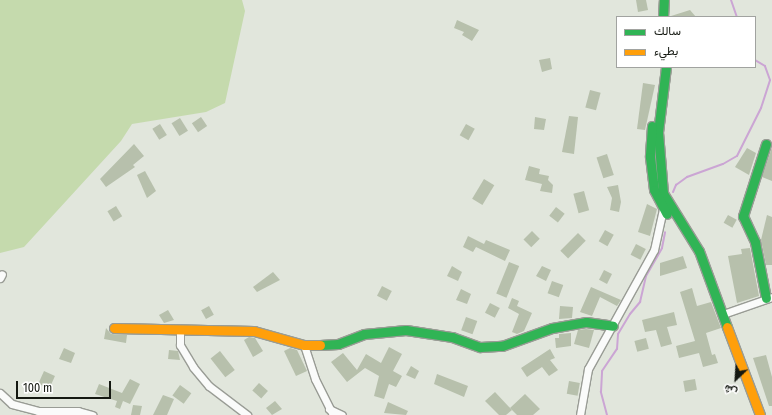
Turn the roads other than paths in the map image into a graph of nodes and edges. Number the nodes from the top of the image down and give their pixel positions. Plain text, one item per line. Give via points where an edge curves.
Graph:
1 (658, 0) edge
2 (664, 0) edge
3 (657, 16) edge
4 (663, 16) edge
5 (659, 68) edge
6 (666, 68) edge
7 (766, 144) dead end
8 (663, 209) junction
9 (681, 226) junction
10 (769, 297) edge
11 (723, 314) junction
12 (613, 326) junction
13 (114, 328) dead end
14 (180, 331) junction
15 (304, 345) junction
16 (0, 393) edge
17 (327, 408) junction
18 (92, 415) edge
19 (247, 415) edge
20 (333, 415) edge
21 (342, 415) edge
22 (580, 415) edge
23 (760, 415) edge

1 - 3 street
2 - 4 street
5 - 8 street via 650,156 654,190
6 - 9 street via 658,132 658,170 662,193
7 - 10 street via 743,216 755,242
8 - 9 street
8 - 12 street via 654,250
9 - 11 street via 699,251
10 - 11 street
11 - 23 street
12 - 15 street via 586,322 558,326 502,346 480,347 452,337 406,330 364,334 338,344
12 - 22 street via 588,369
13 - 14 street
14 - 15 street via 254,331
14 - 19 street via 180,345 192,367 209,386
15 - 17 street
16 - 18 street via 12,404 38,411 78,411
17 - 20 street
17 - 21 street

